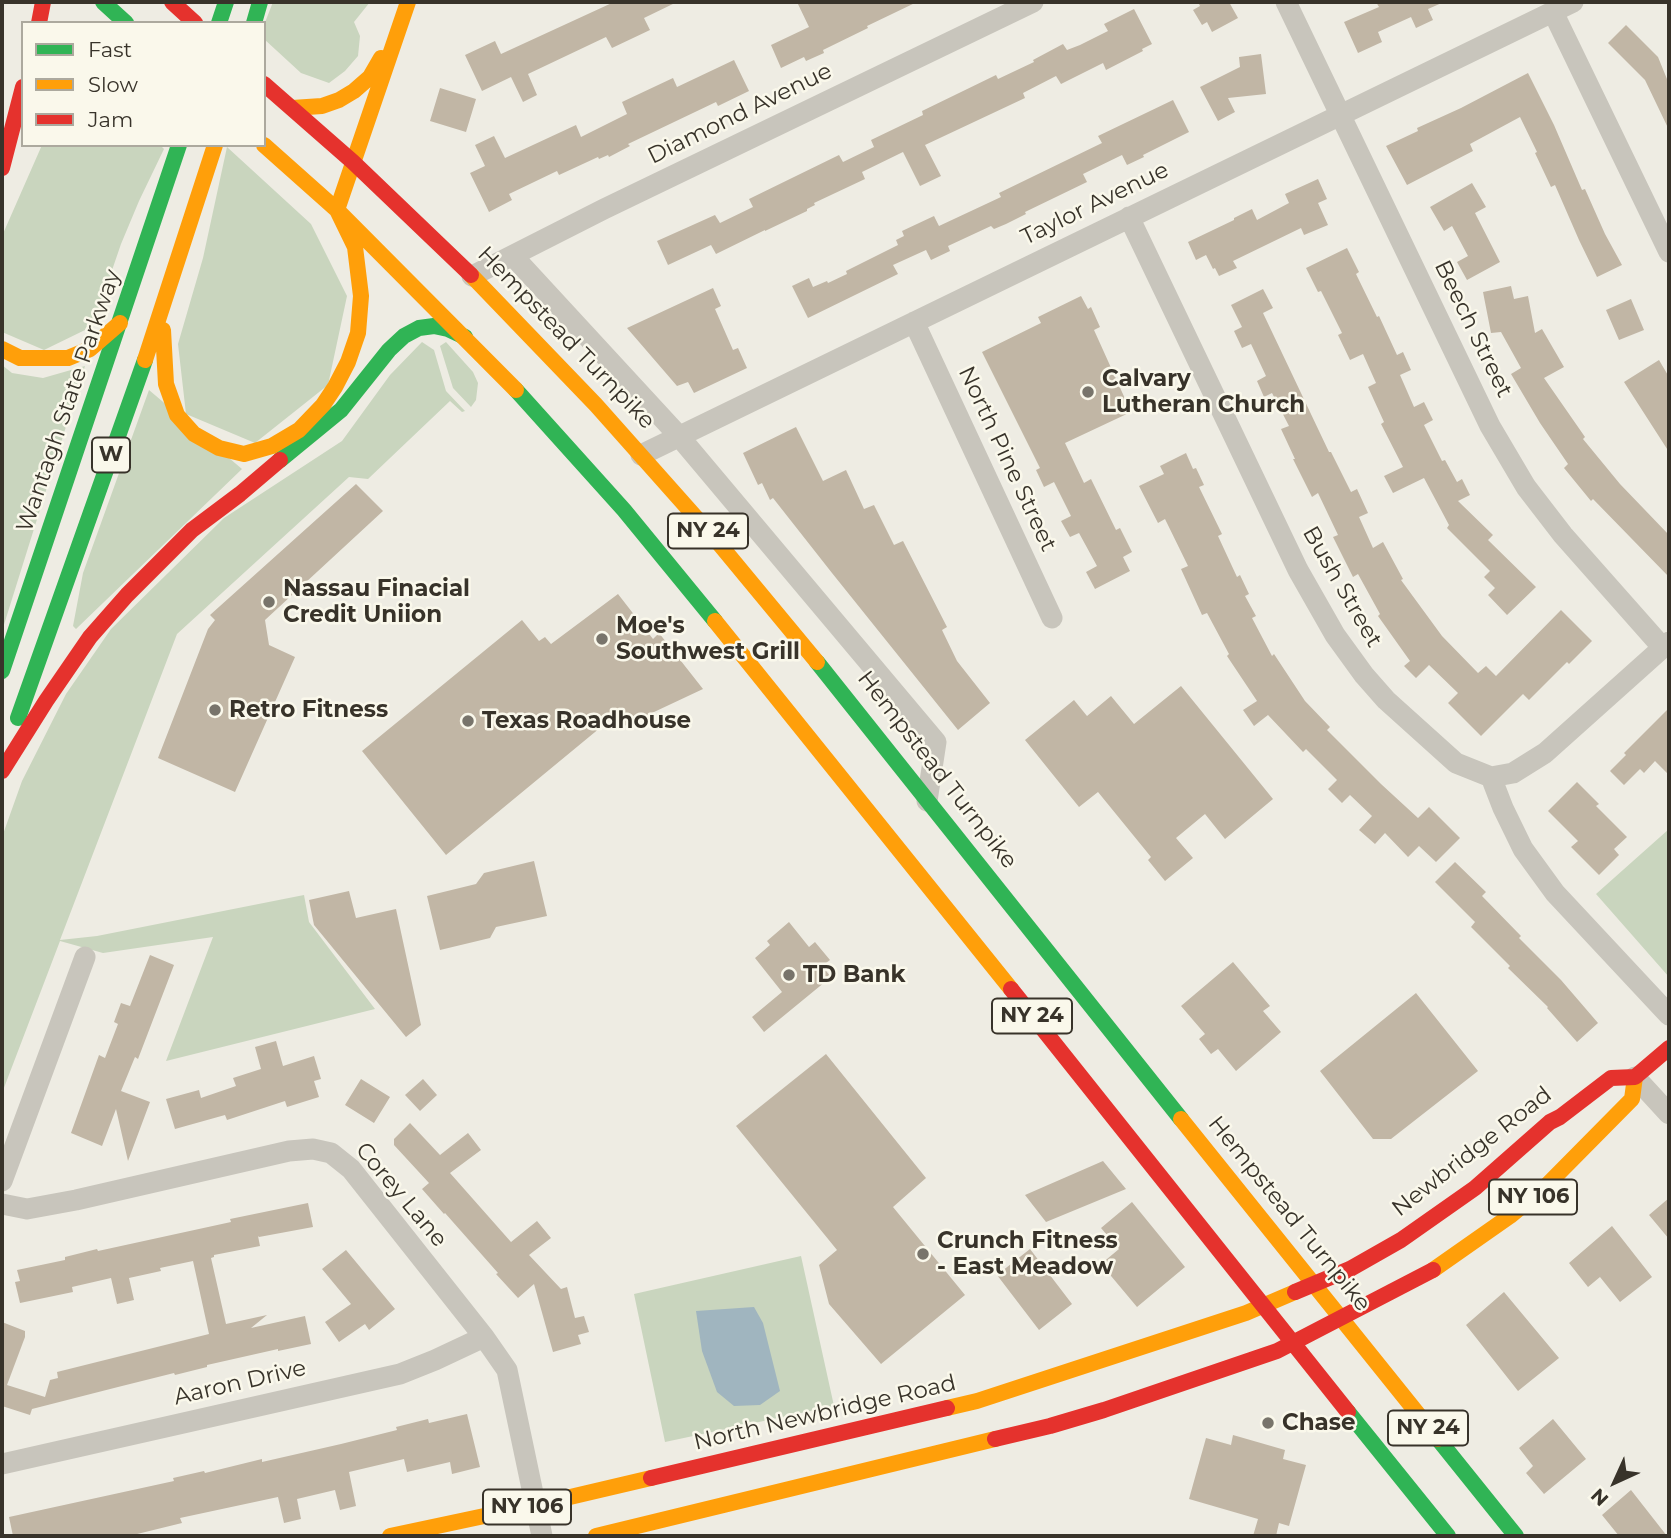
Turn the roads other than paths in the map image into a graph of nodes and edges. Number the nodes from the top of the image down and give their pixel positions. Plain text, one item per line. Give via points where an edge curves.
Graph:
1 (43, 2) edge
2 (103, 2) edge
3 (172, 2) edge
4 (226, 2) edge
5 (260, 2) edge
6 (408, 2) edge
7 (1033, 2) edge
8 (1286, 2) edge
9 (1573, 2) edge
10 (1553, 12) junction
11 (191, 19) edge
12 (38, 21) edge
13 (124, 21) edge
14 (220, 21) edge
15 (255, 21) edge
16 (400, 28) junction
17 (266, 86) edge
18 (21, 95) edge
19 (292, 108) junction
20 (1340, 114) junction
21 (21, 134) edge
22 (178, 147) edge
23 (214, 147) edge
24 (266, 147) edge
25 (353, 162) junction
26 (2, 166) edge
27 (337, 210) junction
28 (1129, 217) junction
29 (1669, 253) edge
30 (513, 256) junction
31 (472, 276) junction
32 (163, 310) junction
33 (914, 321) junction
34 (120, 323) junction
35 (465, 337) junction
36 (2, 341) edge
37 (2, 349) edge
38 (20, 358) junction
39 (678, 435) junction
40 (641, 454) junction
41 (672, 514) dead end
42 (1052, 618) dead end
43 (797, 636) junction
44 (1666, 645) edge
45 (2, 671) edge
46 (2, 763) edge
47 (2, 771) edge
48 (1491, 777) junction
49 (927, 801) junction
50 (85, 957) dead end
51 (1669, 1015) edge
52 (1669, 1048) edge
53 (1635, 1077) junction
54 (1669, 1114) edge
55 (2, 1181) edge
56 (2, 1204) edge
57 (1311, 1285) junction
58 (1262, 1306) junction
59 (1339, 1320) junction
60 (484, 1337) junction
61 (1292, 1344) junction
62 (785, 1457) junction
63 (2, 1464) edge
64 (789, 1490) junction
65 (536, 1505) junction
66 (390, 1536) edge
67 (542, 1536) edge
68 (596, 1536) edge
69 (1448, 1536) edge
70 (1516, 1536) edge

1 - 12 main road
2 - 13 main road
3 - 11 main road
4 - 14 main road
5 - 15 main road
6 - 16 main road
7 - 30 street, Diamond Avenue
8 - 20 street, Beech Street
9 - 10 street, Taylor Avenue
10 - 20 street, Taylor Avenue
10 - 29 street
16 - 19 main road via 370,77 354,91 322,106
16 - 25 main road
17 - 19 main road, Hempstead Turnpike / NY 24
18 - 26 main road
19 - 25 main road, Hempstead Turnpike / NY 24
20 - 28 street, Taylor Avenue
20 - 44 street, Beech Street via 1490,426 1526,487 1563,535
21 - 26 main road
22 - 34 main road, Wantagh State Parkway / W
23 - 32 main road, W
24 - 27 main road, NY 24
25 - 27 main road
25 - 31 main road, Hempstead Turnpike / NY 24
27 - 32 main road via 355,247 361,296 358,333 348,362 323,405 299,430 272,446 244,454 219,448 194,434 177,415 166,384
27 - 35 main road, NY 24
28 - 33 street, Taylor Avenue
28 - 48 street, Bush Street via 1298,570 1335,635 1396,709 1456,763
30 - 31 street, Diamond Avenue
30 - 39 street, Hempstead Turnpike
31 - 40 main road, Hempstead Turnpike / NY 24
32 - 46 main road, W
33 - 39 street, Taylor Avenue
33 - 42 street, North Pine Street
34 - 38 main road via 90,349 68,358
34 - 45 main road, Wantagh State Parkway / W
35 - 47 main road via 434,326 404,336 341,411 192,530 90,637
35 - 58 main road, NY 24 via 630,505
36 - 38 main road
37 - 38 main road
39 - 40 street, Taylor Avenue
39 - 49 street, Hempstead Turnpike via 936,742
40 - 43 main road, Hempstead Turnpike / NY 24
41 - 43 main road
43 - 49 main road, Hempstead Turnpike / NY 24
44 - 48 street via 1545,753 1513,773
48 - 51 street via 1523,849 1555,893
49 - 57 main road, Hempstead Turnpike / NY 24
50 - 55 street
52 - 53 main road, Newbridge Road / NY 106
53 - 54 street
53 - 57 main road, Newbridge Road / NY 106 via 1611,1078 1550,1122 1475,1188 1401,1240
53 - 59 main road, Newbridge Road / NY 106 via 1632,1099 1528,1202 1440,1265
56 - 60 street, Corey Lane via 27,1209 289,1151 331,1153 351,1169
57 - 58 main road, Newbridge Road / NY 106
57 - 59 main road, Hempstead Turnpike / NY 24
58 - 61 main road, NY 24
58 - 62 main road, North Newbridge Road / NY 106 via 976,1401
59 - 61 main road, NY 106
59 - 70 main road, Hempstead Turnpike / NY 24
60 - 63 street, Aaron Drive via 400,1374
60 - 65 street, Corey Lane via 507,1370
61 - 64 main road, NY 106 via 1073,1420
61 - 69 main road, NY 24
62 - 64 main road
62 - 65 main road, North Newbridge Road / NY 106
64 - 68 main road, NY 106
65 - 66 main road, North Newbridge Road / NY 106
65 - 67 street, Corey Lane

